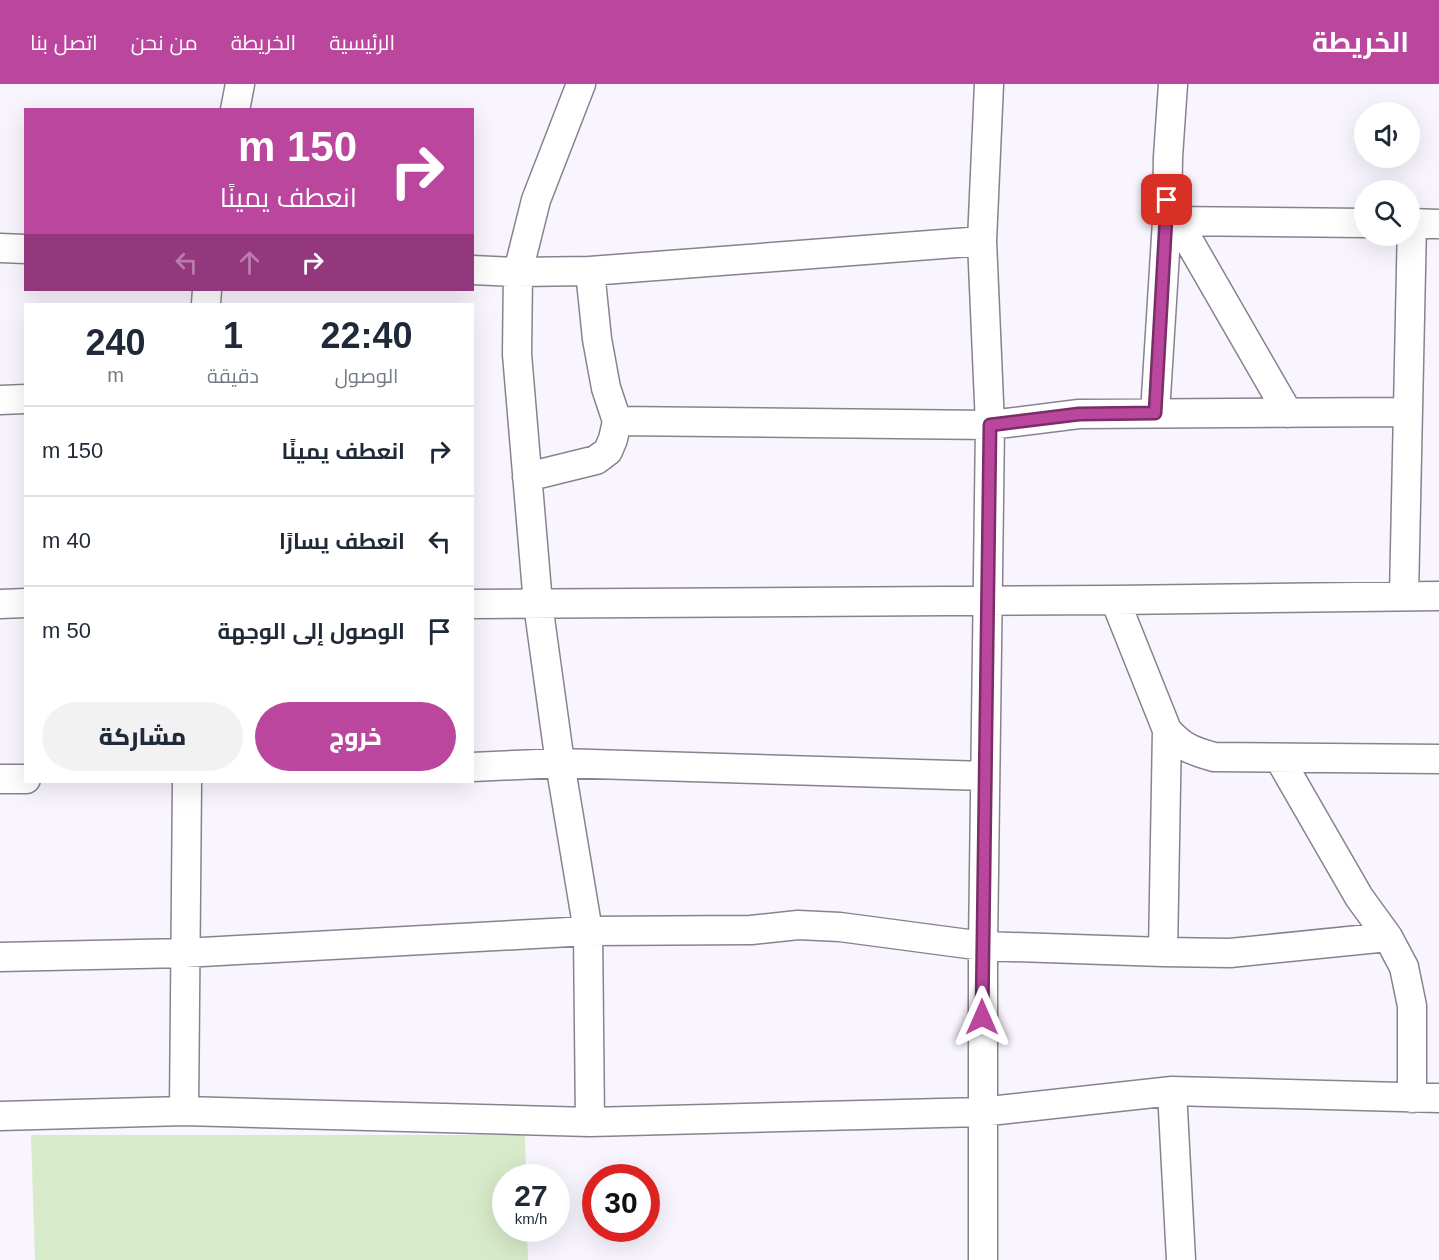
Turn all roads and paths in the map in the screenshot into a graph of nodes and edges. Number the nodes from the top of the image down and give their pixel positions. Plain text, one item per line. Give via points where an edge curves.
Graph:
1 (240, 84) edge
2 (581, 84) edge
3 (989, 84) edge
4 (1173, 84) edge
5 (235, 108) edge
6 (1173, 222) junction
7 (1354, 223) edge
8 (982, 242) junction
9 (1419, 246) edge
10 (0, 248) edge
11 (24, 249) edge
12 (474, 270) edge
13 (590, 271) junction
14 (518, 272) junction
15 (24, 399) edge
16 (0, 400) edge
17 (1408, 412) junction
18 (1155, 413) junction
19 (1288, 413) junction
20 (617, 421) junction
21 (990, 425) junction
22 (527, 477) junction
23 (1404, 596) junction
24 (1439, 596) edge
25 (1115, 600) junction
26 (987, 601) junction
27 (24, 603) edge
28 (0, 604) edge
29 (474, 604) edge
30 (538, 604) junction
31 (1167, 730) junction
32 (1279, 758) junction
33 (1439, 759) edge
34 (560, 763) junction
35 (474, 767) edge
36 (985, 776) junction
37 (0, 779) edge
38 (24, 779) edge
39 (187, 783) edge
40 (588, 931) junction
41 (1388, 937) junction
42 (983, 946) junction
43 (1163, 952) junction
44 (184, 953) junction
45 (0, 957) edge
46 (1172, 1091) junction
47 (1425, 1098) edge
48 (184, 1111) junction
49 (981, 1112) junction
50 (0, 1116) edge
51 (590, 1122) junction
52 (982, 1260) edge
53 (1181, 1260) edge

1 - 5 street
2 - 14 street via 536,200
3 - 8 street
4 - 6 street via 1168,157
6 - 7 street
6 - 18 street
6 - 19 street
8 - 13 street
8 - 21 street
9 - 17 street
10 - 11 street
12 - 14 street
13 - 14 street
13 - 20 street via 597,339
14 - 22 street via 517,354
15 - 16 street
17 - 19 street
17 - 23 street
18 - 19 street
18 - 21 street via 1079,414
20 - 21 street
20 - 22 street via 608,451 596,460
21 - 26 street
22 - 30 street
23 - 24 street
23 - 25 street
25 - 26 street
25 - 31 street
26 - 30 street
26 - 36 street
27 - 28 street
29 - 30 street
30 - 34 street
31 - 32 street via 1194,752 1214,757
31 - 43 street
32 - 33 street
32 - 41 street via 1359,897
34 - 35 street
34 - 36 street
34 - 40 street
36 - 42 street
37 - 38 street
39 - 44 street
40 - 42 street via 751,930 798,925
40 - 44 street
40 - 51 street
41 - 43 street via 1230,953
41 - 47 street via 1404,967
42 - 43 street
42 - 49 street
44 - 45 street
44 - 48 street
46 - 47 street
46 - 49 street
46 - 53 street
48 - 50 street
48 - 51 street
49 - 51 street
49 - 52 street

